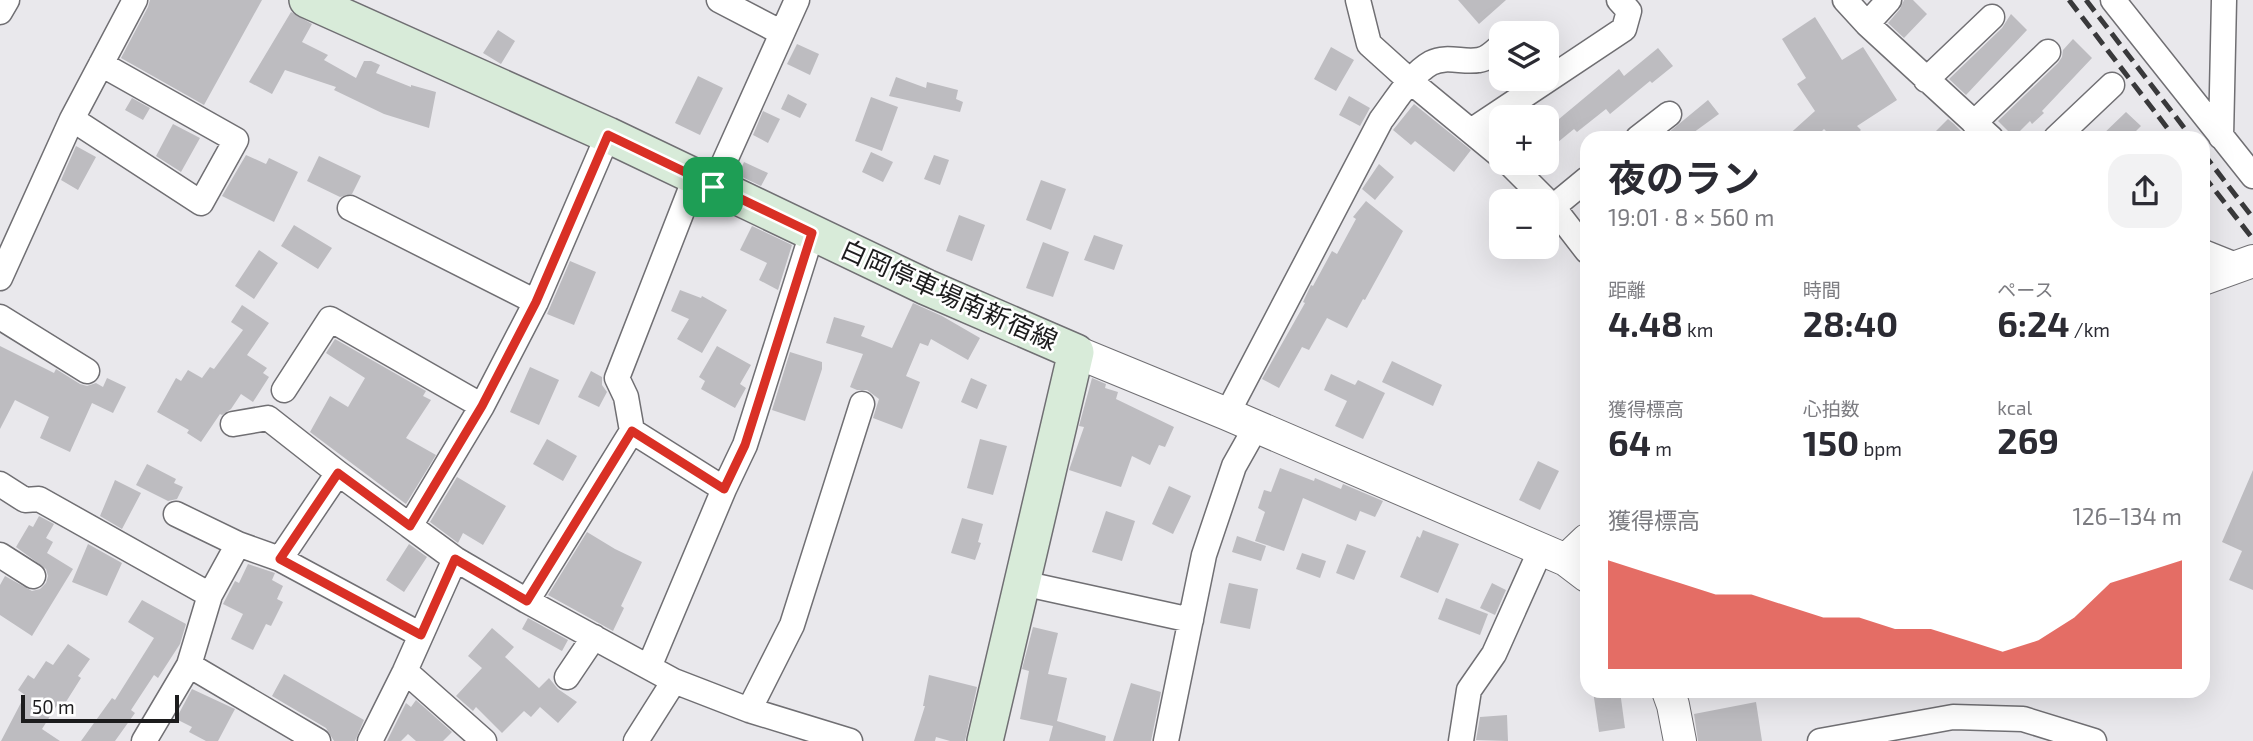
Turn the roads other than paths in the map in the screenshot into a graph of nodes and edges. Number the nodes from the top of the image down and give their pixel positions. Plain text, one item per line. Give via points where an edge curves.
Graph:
1 (7, 0) edge
2 (135, 0) edge
3 (307, 0) edge
4 (719, 0) edge
5 (797, 0) edge
6 (1358, 0) edge
7 (1619, 0) edge
8 (1845, 0) edge
9 (1889, 0) edge
10 (2113, 0) edge
11 (2224, 0) edge
12 (0, 12) edge
13 (1992, 17) dead end
14 (1867, 24) junction
15 (782, 33) junction
16 (2048, 52) dead end
17 (1489, 56) edge
18 (101, 64) junction
19 (1926, 80) junction
20 (1410, 81) junction
21 (2112, 85) dead end
22 (1669, 114) dead end
23 (72, 119) junction
24 (1471, 131) junction
25 (1647, 131) edge
26 (1982, 131) edge
27 (2063, 131) edge
28 (608, 135) junction
29 (2221, 137) junction
30 (1489, 146) edge
31 (1521, 175) edge
32 (2253, 176) edge
33 (704, 182) junction
34 (1580, 185) edge
35 (1535, 189) edge
36 (1559, 202) edge
37 (350, 208) dead end
38 (1559, 215) edge
39 (812, 233) junction
40 (1580, 242) edge
41 (2210, 254) edge
42 (2245, 264) edge
43 (2210, 276) edge
44 (0, 278) edge
45 (536, 302) junction
46 (0, 317) edge
47 (1076, 352) junction
48 (87, 371) dead end
49 (284, 390) dead end
50 (862, 404) dead end
51 (482, 406) junction
52 (1227, 414) junction
53 (233, 424) dead end
54 (1256, 427) junction
55 (632, 431) junction
56 (338, 473) junction
57 (0, 484) edge
58 (724, 489) junction
59 (176, 514) dead end
60 (410, 526) junction
61 (238, 544) junction
62 (0, 555) edge
63 (1570, 556) edge
64 (280, 559) junction
65 (455, 559) junction
66 (33, 576) dead end
67 (1022, 583) junction
68 (210, 594) junction
69 (527, 601) junction
70 (1191, 620) junction
71 (421, 635) junction
72 (594, 637) junction
73 (189, 665) junction
74 (649, 667) junction
75 (405, 671) junction
76 (567, 677) dead end
77 (674, 681) junction
78 (1670, 698) edge
79 (1683, 698) edge
80 (750, 709) junction
81 (1679, 735) edge
82 (144, 741) edge
83 (318, 741) edge
84 (370, 741) edge
85 (484, 741) edge
86 (636, 741) edge
87 (850, 741) edge
88 (985, 741) edge
89 (1166, 741) edge
90 (1461, 741) edge
91 (1820, 741) edge
92 (2094, 741) edge

1 - 12 street
2 - 18 street
3 - 28 main road, 白岡停車場南新宿線
4 - 15 street
5 - 15 street
6 - 20 street via 1369,44
7 - 24 street via 1629,11 1624,29
8 - 14 street
9 - 14 street
10 - 29 street
11 - 29 street
13 - 19 street
14 - 19 street
15 - 33 street
16 - 26 street
17 - 20 street via 1431,64
18 - 23 street
18 - 23 street via 236,140 201,203
19 - 26 street
20 - 24 street
20 - 52 street via 1381,120
21 - 27 street
22 - 25 street
23 - 44 street
24 - 30 street
28 - 33 main road, 白岡停車場南新宿線
28 - 45 street
29 - 32 street
31 - 35 street
33 - 39 main road, 白岡停車場南新宿線
33 - 55 street via 617,378
34 - 36 street
37 - 45 street
38 - 40 street
39 - 47 main road, 白岡停車場南新宿線
39 - 58 street via 745,445
41 - 42 street
42 - 43 street
45 - 51 street
46 - 48 street
47 - 52 street
47 - 67 main road, 白岡停車場南新宿線
49 - 51 street via 330,319
50 - 80 street via 792,625
51 - 60 street
52 - 54 street
53 - 56 street via 268,418
54 - 63 street
54 - 70 street via 1234,466 1221,503 1204,555
55 - 58 street
55 - 69 street
56 - 60 street
56 - 64 street
57 - 68 street via 24,500 39,499
58 - 74 street
59 - 61 street
60 - 65 street
61 - 64 street
61 - 68 street
62 - 66 street
63 - 90 street via 1469,690
64 - 71 street
65 - 69 street
65 - 71 street
67 - 70 street
67 - 88 main road, 白岡停車場南新宿線
68 - 73 street
69 - 72 street
70 - 89 street
71 - 75 street
72 - 74 street
72 - 76 street
73 - 82 street
73 - 83 street
74 - 77 street
75 - 84 street
75 - 85 street
77 - 80 street
77 - 86 street
78 - 81 street
79 - 81 street
80 - 87 street
91 - 92 street via 1953,717 2023,719

